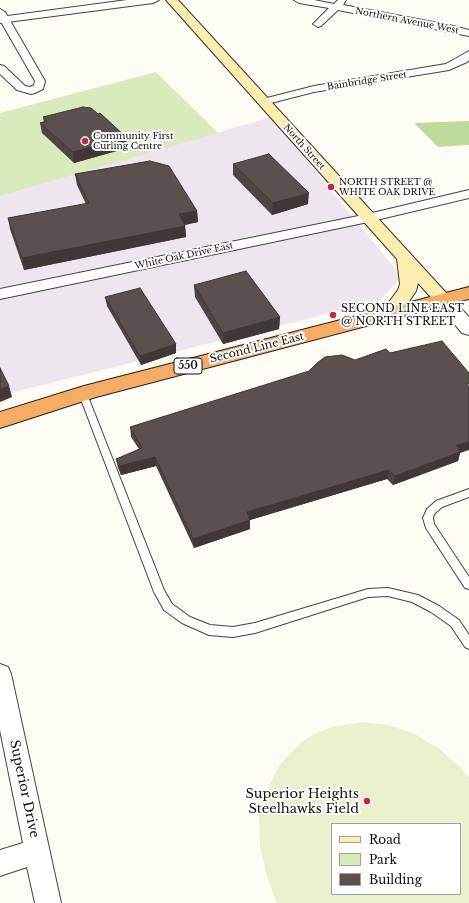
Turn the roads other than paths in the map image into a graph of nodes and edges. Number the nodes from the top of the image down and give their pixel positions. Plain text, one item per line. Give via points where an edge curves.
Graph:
1 (153, 0) edge
2 (172, 0) edge
3 (299, 0) edge
4 (342, 0) edge
5 (334, 7) junction
6 (2, 17) edge
7 (318, 24) dead end
8 (469, 33) edge
9 (469, 54) edge
10 (0, 68) edge
11 (263, 102) junction
12 (469, 194) edge
13 (368, 218) junction
14 (405, 258) junction
15 (469, 293) edge
16 (0, 294) edge
17 (443, 300) junction
18 (378, 316) junction
19 (469, 329) edge
20 (82, 394) junction
21 (0, 420) edge
22 (469, 493) edge
23 (469, 585) edge
24 (469, 644) edge
25 (0, 674) edge
26 (37, 852) junction
27 (0, 863) edge
28 (48, 903) edge

1 - 6 street
2 - 11 main road, North Street
3 - 5 street, Northern Avenue West
4 - 5 street
5 - 7 street
5 - 8 street, Northern Avenue West
6 - 10 street via 40,81 39,87 31,91 21,88
9 - 11 street, Bainbridge Street via 449,67 314,89
11 - 13 main road, North Street
12 - 13 street, White Oak Drive East
13 - 14 main road, North Street
13 - 16 street, White Oak Drive East
14 - 17 main road, North Street
14 - 18 main road via 409,284 407,292 396,306
15 - 17 highway, Second Line East / 550
17 - 18 highway, Second Line East / 550
17 - 19 street, North Street
18 - 20 highway, Second Line East / 550
20 - 21 highway, Second Line East / 550
20 - 24 lane via 159,592 168,607 186,620 209,630 233,632 368,593 388,592 414,598 436,609 455,623
22 - 23 lane via 439,504 430,512 428,518 429,525
25 - 26 street, Superior Drive
26 - 27 street
26 - 28 street, Superior Drive

